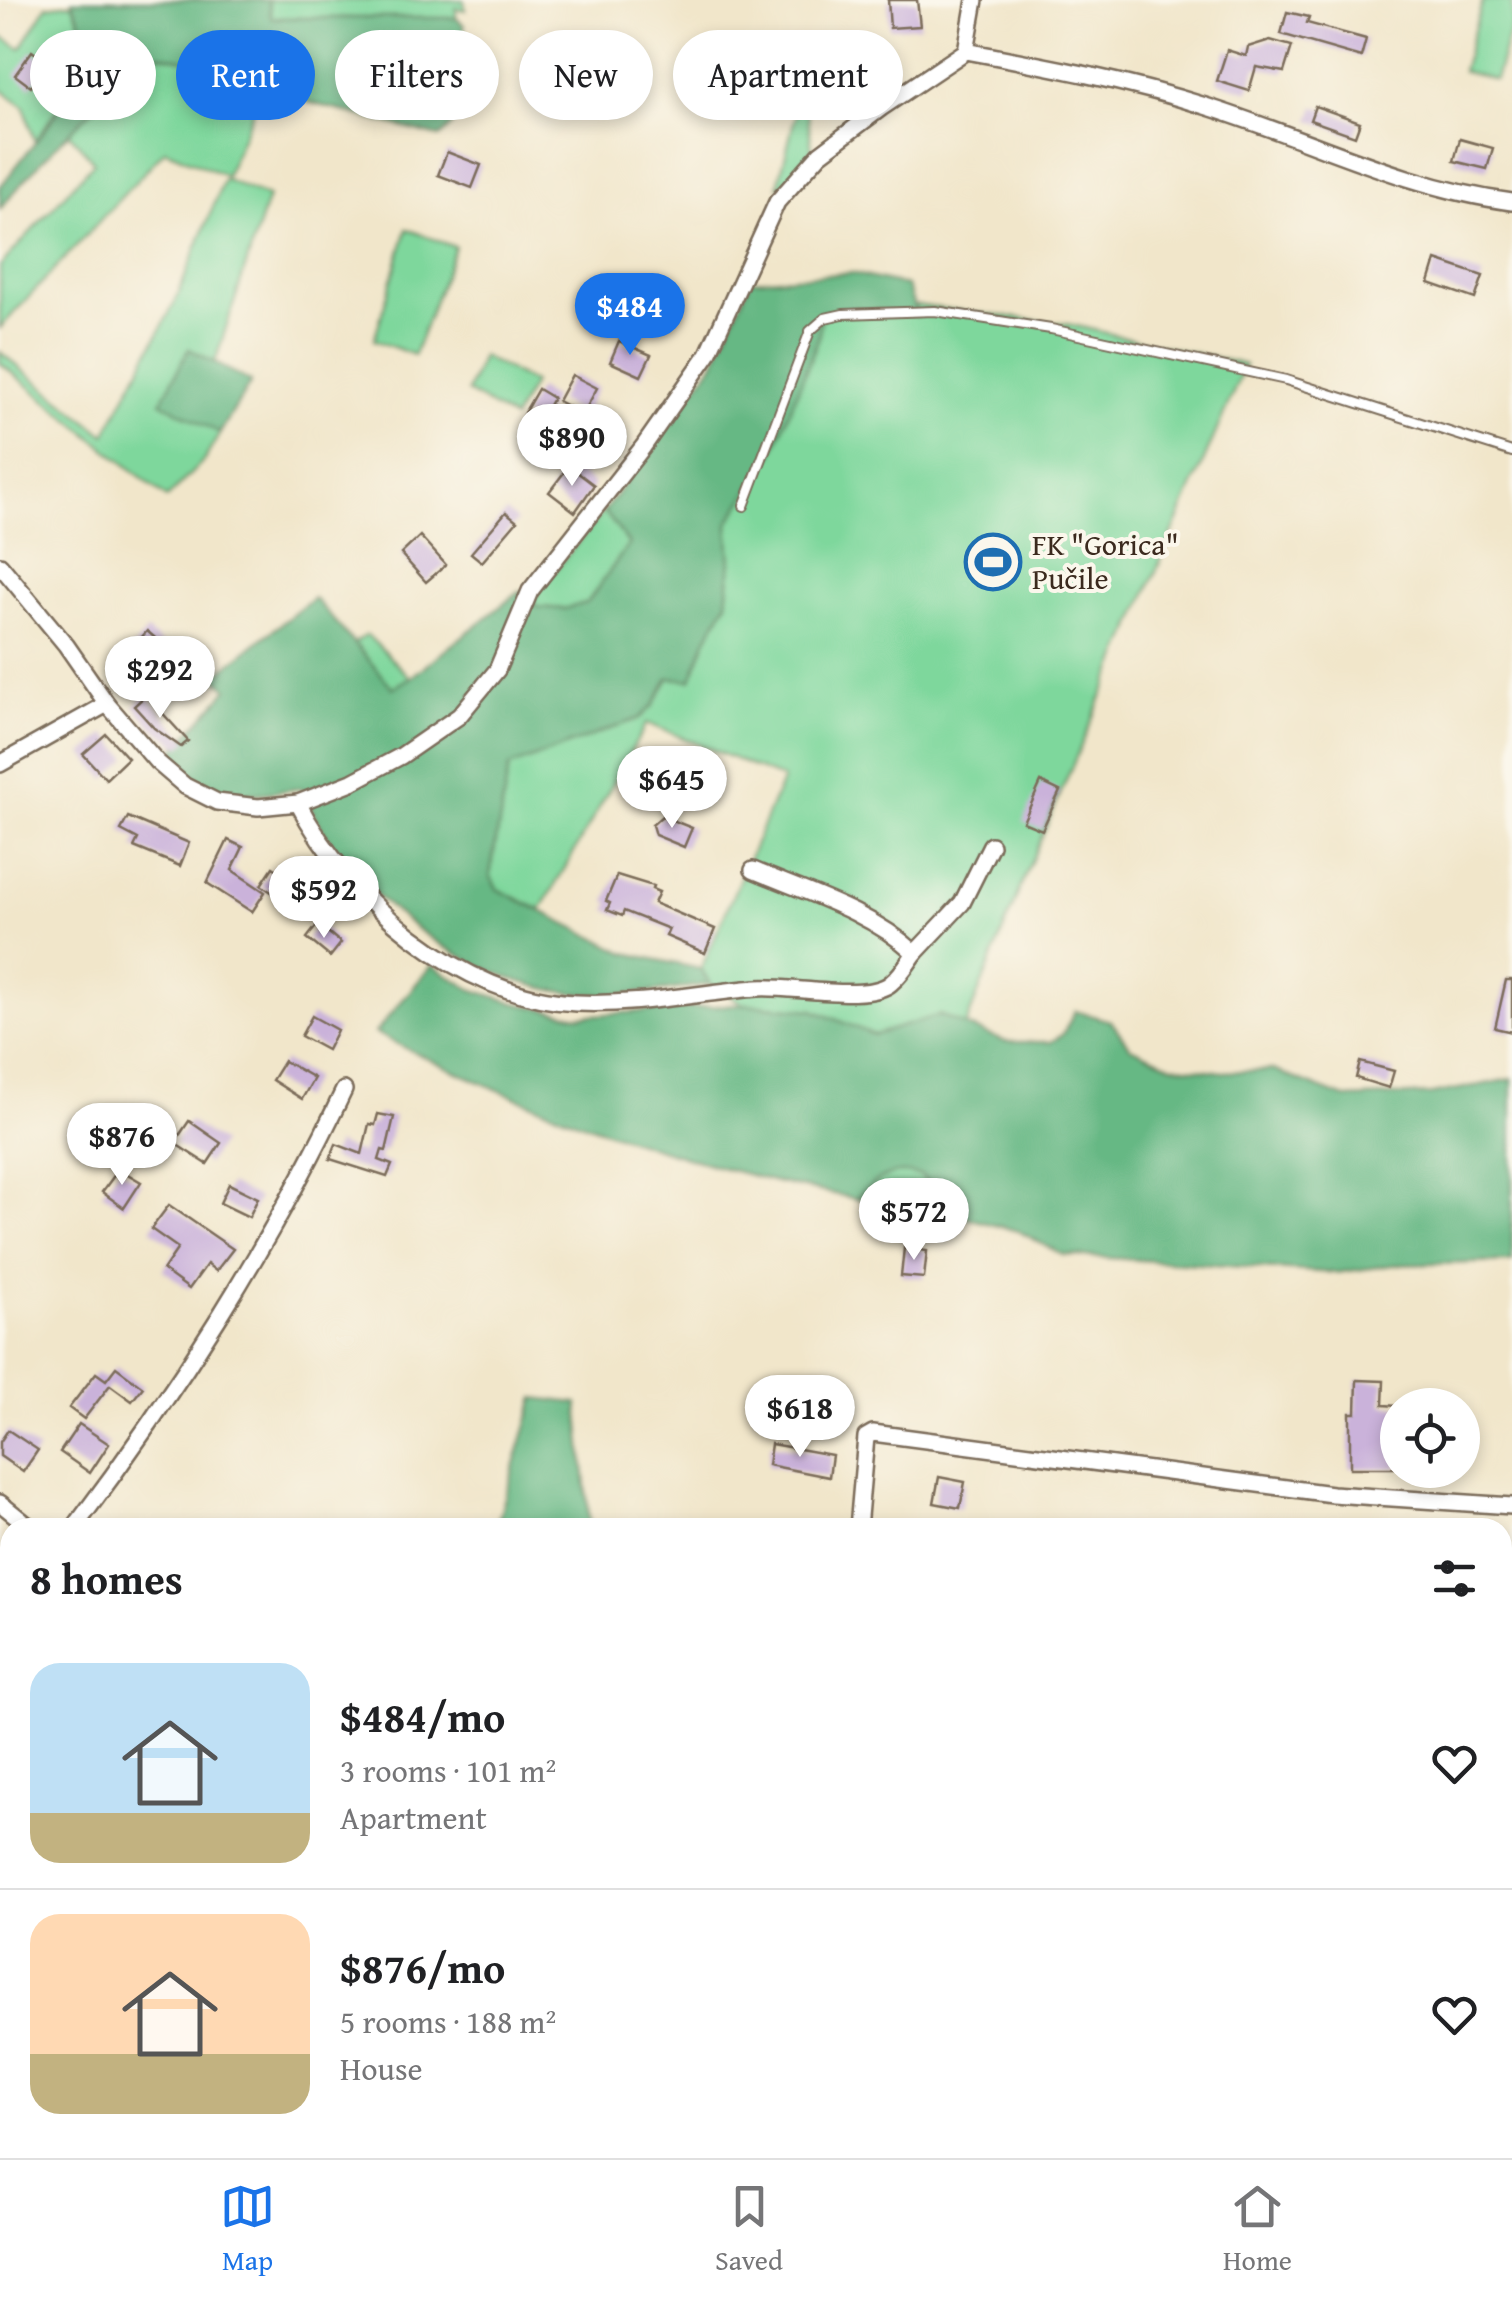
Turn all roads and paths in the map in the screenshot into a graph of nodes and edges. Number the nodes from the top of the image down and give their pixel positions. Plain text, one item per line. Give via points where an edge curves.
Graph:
1 (975, 0) edge
2 (966, 51) junction
3 (1512, 202) edge
4 (1512, 452) edge
5 (744, 506) dead end
6 (0, 566) edge
7 (106, 704) junction
8 (0, 764) edge
9 (298, 803) junction
10 (991, 845) dead end
11 (753, 870) dead end
12 (915, 953) junction
13 (344, 1090) dead end
14 (1512, 1506) edge
15 (82, 1518) edge
16 (859, 1518) edge

1 - 2 street
2 - 3 street via 1098,75 1406,178
2 - 9 street via 820,154 777,202 708,354 530,591 497,670 459,716 401,756
4 - 5 lane via 1286,380 1051,329 935,311 843,314 810,331
6 - 7 street
7 - 8 street
7 - 9 street via 184,786 217,802
9 - 12 street via 317,840 410,936 488,982 534,996 628,1004 758,988 871,992 890,985
10 - 12 street via 962,903
11 - 12 street via 894,934
13 - 15 street via 252,1261
14 - 16 street via 1332,1494 873,1433 866,1437

